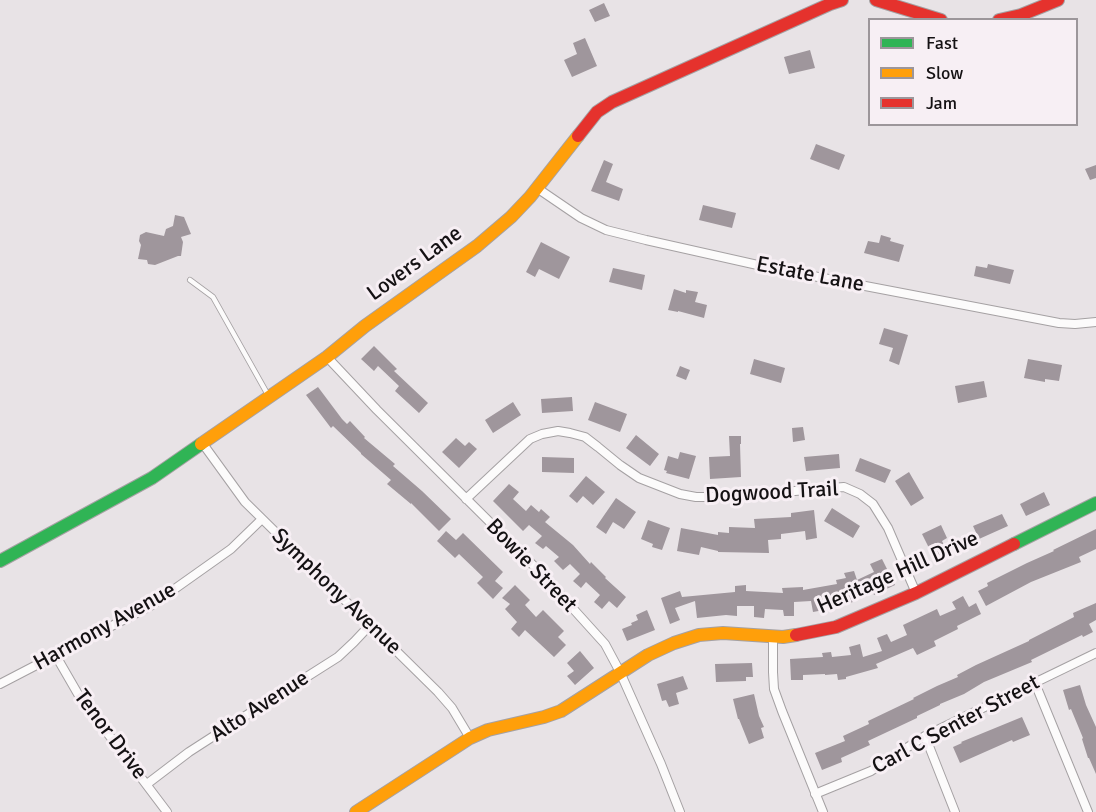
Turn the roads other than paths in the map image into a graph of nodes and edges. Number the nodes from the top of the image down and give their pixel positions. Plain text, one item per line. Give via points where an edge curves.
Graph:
1 (842, 0) edge
2 (876, 0) edge
3 (1058, 0) edge
4 (934, 18) edge
5 (1008, 18) edge
6 (537, 188) junction
7 (190, 280) dead end
8 (1096, 322) edge
9 (327, 357) junction
10 (269, 397) junction
11 (202, 444) junction
12 (466, 499) junction
13 (1096, 503) edge
14 (262, 519) junction
15 (0, 561) edge
16 (916, 592) junction
17 (370, 625) junction
18 (773, 637) junction
19 (1096, 653) edge
20 (56, 656) junction
21 (621, 672) junction
22 (1035, 683) junction
23 (0, 684) edge
24 (925, 736) junction
25 (470, 738) junction
26 (147, 784) junction
27 (815, 794) junction
28 (167, 812) edge
29 (356, 812) edge
30 (680, 812) edge
31 (823, 812) edge
32 (955, 812) edge
33 (1088, 812) edge

1 - 6 street, Lovers Lane via 612,102 597,112
2 - 4 street
3 - 5 street
6 - 8 street, Estate Lane via 606,230 646,240 1059,323
6 - 9 street, Lovers Lane via 495,231
7 - 10 lane via 213,297
9 - 10 street, Lovers Lane
9 - 12 street, Bowie Street
10 - 11 street, Lovers Lane
11 - 14 street, Symphony Avenue
11 - 15 street, Lovers Lane via 152,478
12 - 16 street, Dogwood Trail via 530,439 558,431 585,437 639,478 680,494 721,496 844,487 873,504
12 - 21 street, Bowie Street via 564,598 605,644
13 - 16 street, Heritage Hill Drive
14 - 17 street, Symphony Avenue
14 - 20 street, Harmony Avenue via 231,549 169,594
16 - 18 street, Heritage Hill Drive via 836,627
17 - 25 street, Symphony Avenue via 446,701
17 - 26 street, Alto Avenue via 338,657 204,742
18 - 21 street, Heritage Hill Drive via 699,635 648,655
18 - 27 street via 774,689
19 - 22 street, Carl C Senter Street
20 - 23 street, Harmony Avenue
20 - 26 street, Tenor Drive via 78,694
21 - 25 street, Heritage Hill Drive via 561,711
21 - 30 street, Bowie Street
22 - 24 street, Carl C Senter Street
22 - 33 street
24 - 27 street, Carl C Senter Street via 871,771
24 - 32 street
25 - 29 street, Heritage Hill Drive
26 - 28 street, Tenor Drive
27 - 31 street

